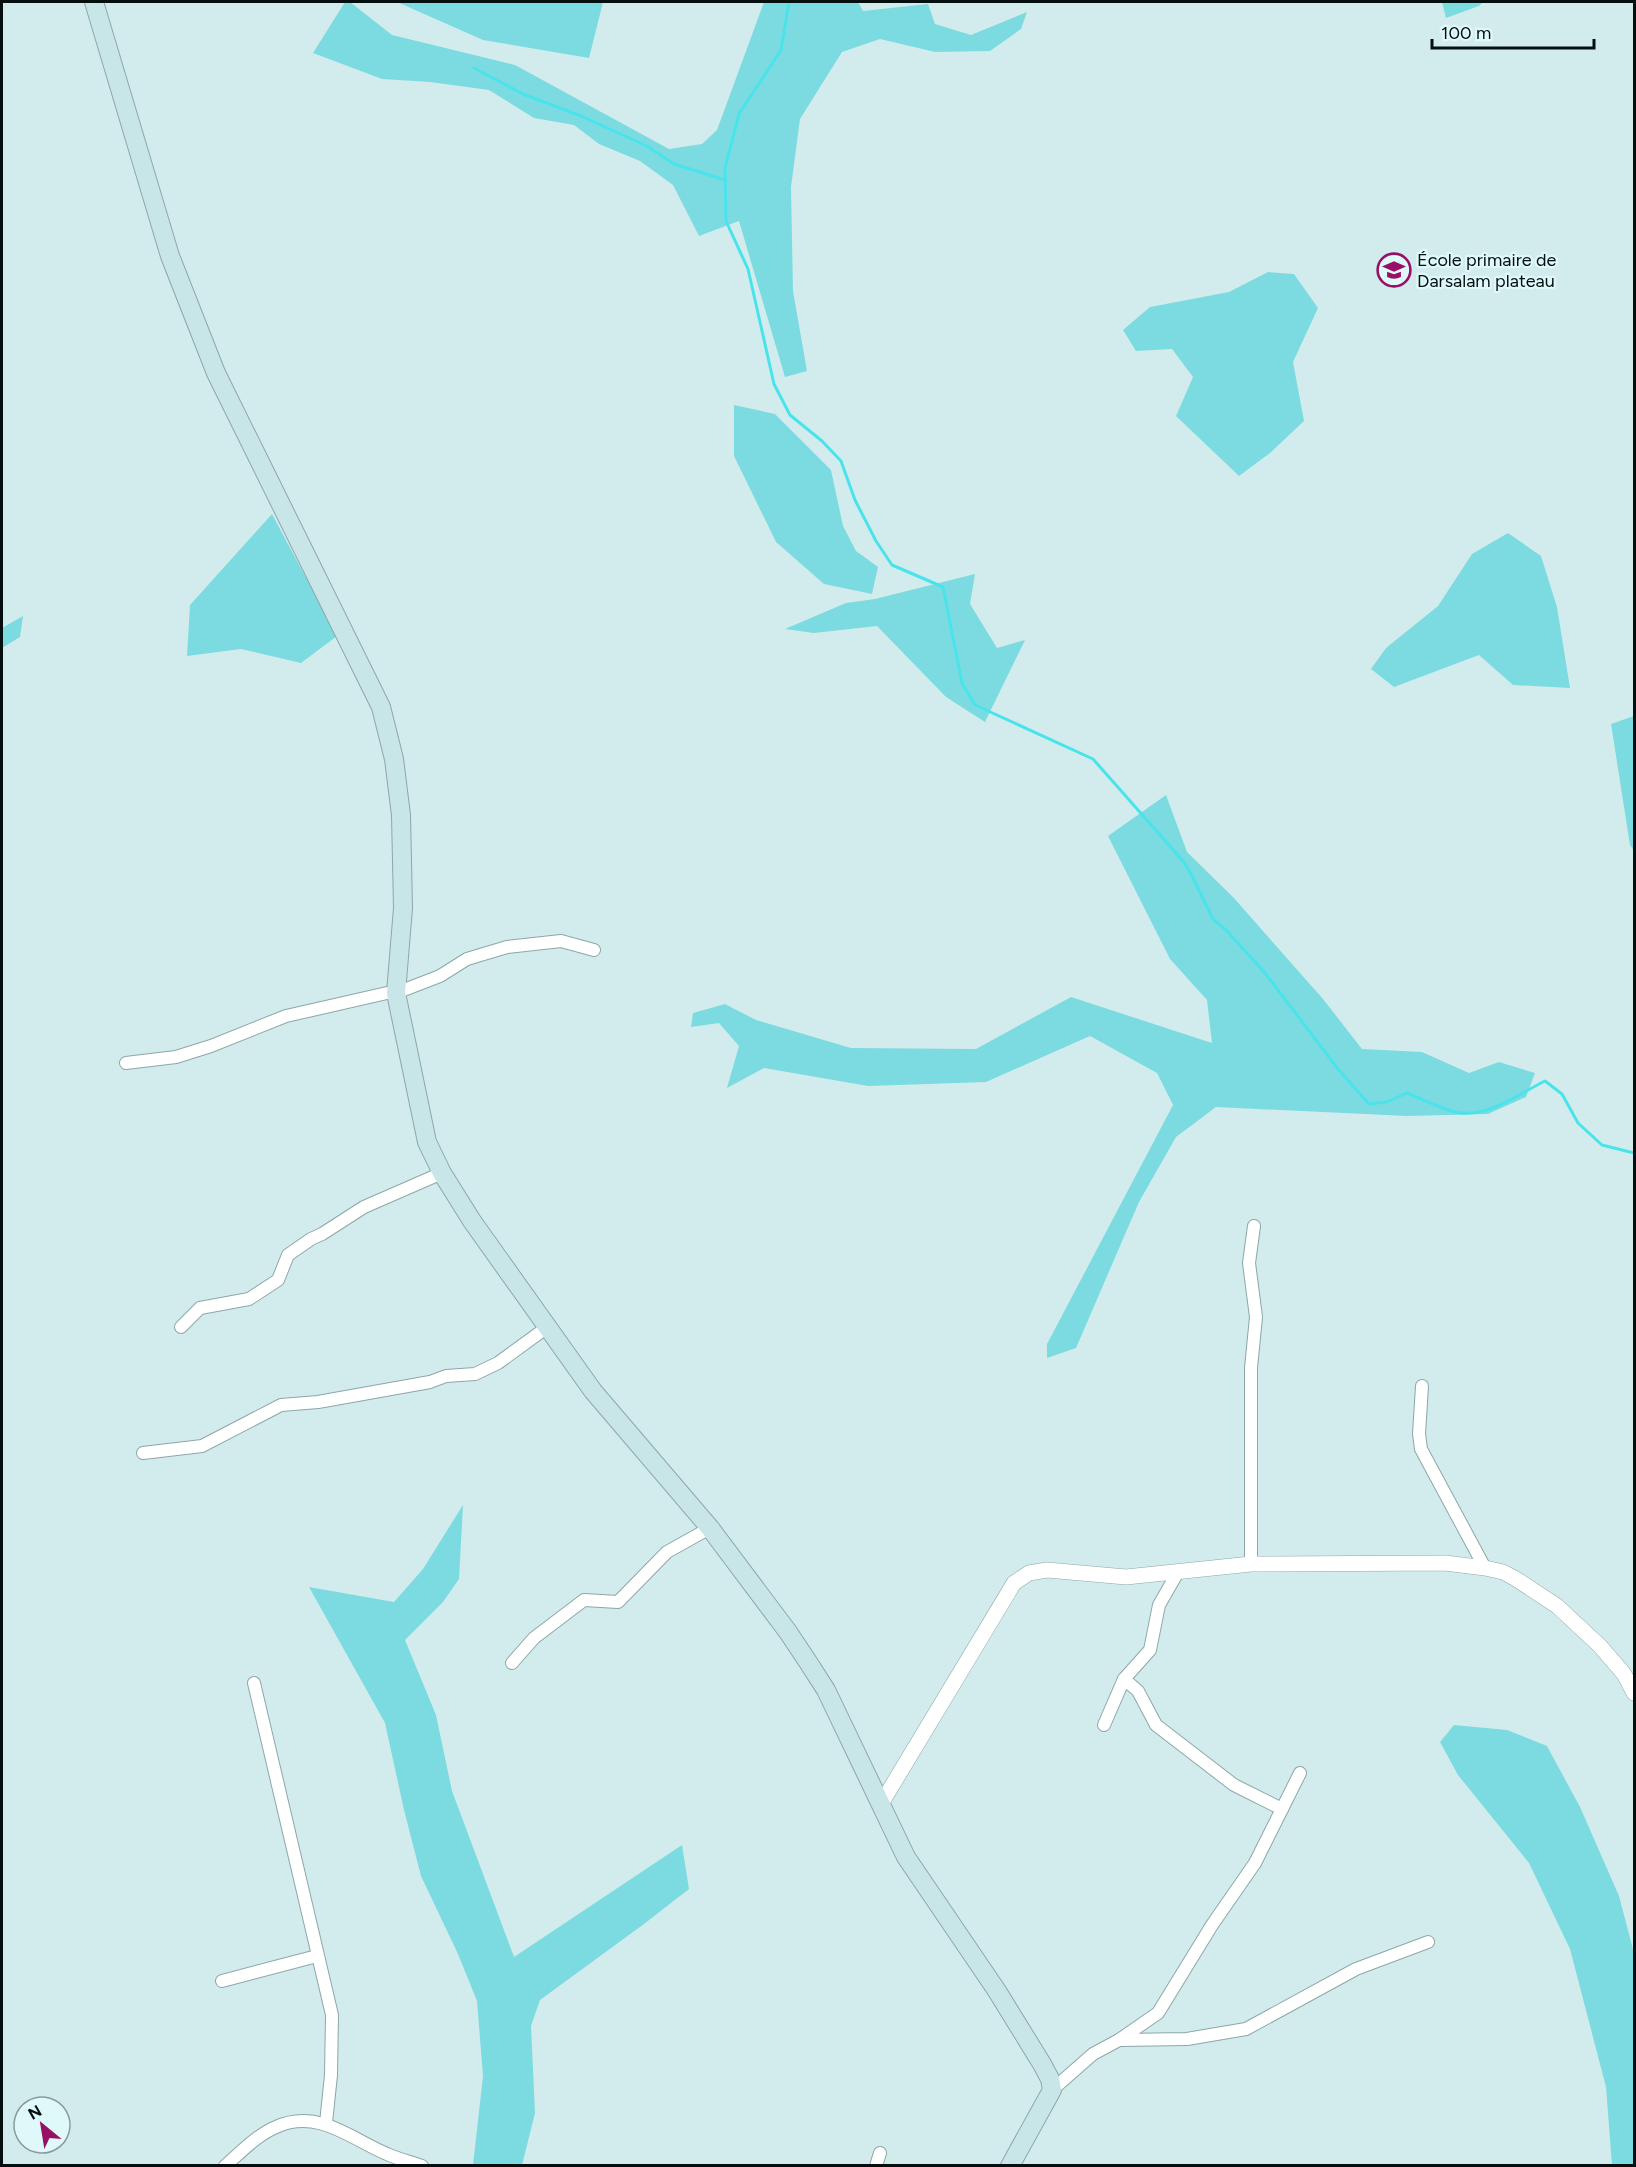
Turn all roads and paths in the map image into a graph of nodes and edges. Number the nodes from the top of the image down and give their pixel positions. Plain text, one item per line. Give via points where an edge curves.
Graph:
1 (94, 2) edge
2 (594, 950) dead end
3 (396, 993) junction
4 (126, 1063) dead end
5 (442, 1173) junction
6 (1254, 1226) dead end
7 (182, 1327) dead end
8 (546, 1328) junction
9 (1422, 1386) dead end
10 (143, 1453) dead end
11 (710, 1527) junction
12 (1251, 1564) junction
13 (1485, 1568) junction
14 (1178, 1572) junction
15 (512, 1663) dead end
16 (1124, 1679) junction
17 (254, 1683) dead end
18 (1635, 1693) edge
19 (1104, 1725) dead end
20 (1300, 1773) dead end
21 (881, 1804) junction
22 (1282, 1809) junction
23 (1428, 1942) dead end
24 (317, 1956) junction
25 (222, 1981) dead end
26 (1119, 2040) junction
27 (1052, 2090) junction
28 (326, 2123) junction
29 (387, 2160) edge
30 (225, 2166) edge
31 (422, 2166) edge
32 (1010, 2166) edge

1 - 3 main road via 170,256 216,373 381,707 394,759 401,815 403,908
2 - 3 street via 561,940 507,947 467,959 440,976
3 - 4 street via 286,1016 176,1057
3 - 5 main road via 427,1142
5 - 7 street via 364,1207 288,1255 278,1280 249,1299 201,1308
5 - 8 main road
6 - 12 street via 1248,1263 1256,1317 1251,1368
8 - 10 street via 498,1363 475,1374 281,1405 202,1446
8 - 11 main road via 592,1391
9 - 13 street via 1421,1449
11 - 15 street via 667,1552 618,1602 584,1600 534,1638
11 - 21 main road via 826,1690
12 - 13 street via 1445,1563
12 - 14 street
13 - 18 street via 1503,1572 1557,1606 1600,1646
14 - 16 street via 1159,1605 1150,1650
14 - 21 street via 1126,1577 1047,1570 1029,1573 1014,1583
16 - 19 street
16 - 22 street via 1138,1691 1156,1725 1233,1785
17 - 24 street
20 - 22 street
21 - 27 main road via 906,1857 997,1990 1042,2064
22 - 26 street via 1255,1863 1158,2013
23 - 26 street via 1356,1969 1246,2029 1187,2039
24 - 25 street
24 - 28 street via 332,2015
26 - 27 street via 1093,2054
27 - 32 main road
28 - 29 street
28 - 30 street via 299,2121 277,2126
29 - 31 street

